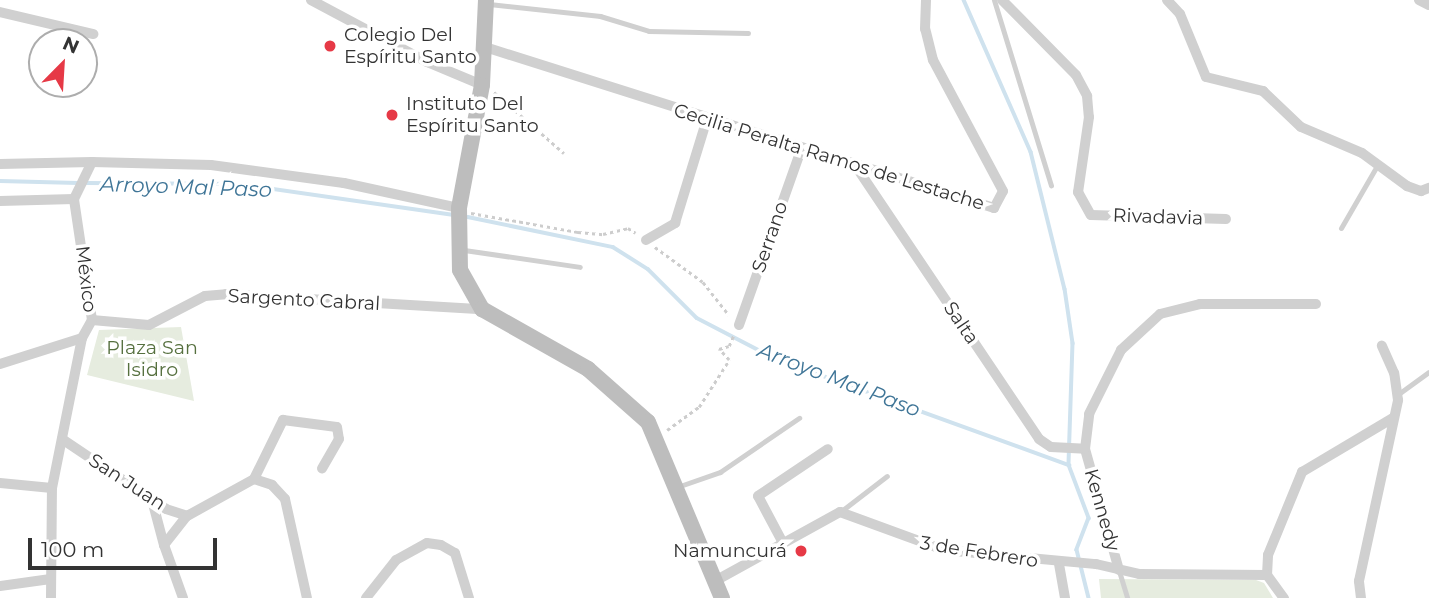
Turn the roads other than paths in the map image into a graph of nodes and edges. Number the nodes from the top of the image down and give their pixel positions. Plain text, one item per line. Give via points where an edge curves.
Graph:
1 (311, 0) edge
2 (925, 0) edge
3 (994, 0) edge
4 (1002, 0) edge
5 (1167, 0) edge
6 (1419, 0) edge
7 (486, 2) edge
8 (1429, 5) edge
9 (0, 12) edge
10 (68, 28) edge
11 (748, 33) dead end
12 (485, 47) junction
13 (482, 85) junction
14 (707, 119) junction
15 (801, 150) junction
16 (92, 162) junction
17 (0, 164) edge
18 (1378, 164) junction
19 (857, 167) junction
20 (1051, 185) dead end
21 (1429, 188) edge
22 (76, 195) junction
23 (0, 201) edge
24 (459, 208) junction
25 (1226, 219) dead end
26 (1341, 228) dead end
27 (646, 240) road end
28 (457, 249) junction
29 (580, 267) dead end
30 (1317, 304) dead end
31 (482, 309) junction
32 (92, 320) junction
33 (738, 327) road end
34 (82, 338) junction
35 (1382, 346) dead end
36 (0, 364) edge
37 (1429, 372) edge
38 (1397, 395) junction
39 (799, 418) dead end
40 (1393, 418) junction
41 (62, 439) junction
42 (828, 449) dead end
43 (1079, 449) junction
44 (322, 469) dead end
45 (887, 476) dead end
46 (254, 479) junction
47 (0, 482) edge
48 (677, 487) junction
49 (52, 488) junction
50 (152, 500) junction
51 (840, 512) junction
52 (187, 516) junction
53 (783, 543) junction
54 (164, 545) junction
55 (1063, 564) junction
56 (1119, 570) junction
57 (1267, 575) junction
58 (51, 579) junction
59 (715, 581) junction
60 (0, 586) edge
61 (51, 598) edge
62 (183, 598) edge
63 (307, 598) edge
64 (366, 598) edge
65 (469, 598) edge
66 (722, 598) edge
67 (1065, 598) edge
68 (1127, 598) edge
69 (1284, 598) edge
70 (1362, 598) edge

1 - 13 street via 427,62
2 - 19 street, Cecilia Peralta Ramos de Lestache via 933,60 998,177 1001,201 994,208 983,206
3 - 20 lane
4 - 25 street, Rivadavia via 1076,75 1087,96 1089,117 1078,192 1091,215
5 - 18 street via 1180,14 1206,77 1263,91 1301,127 1340,141
6 - 8 street
7 - 11 lane via 600,16 649,31
7 - 12 main road
9 - 10 street
12 - 13 main road
12 - 14 street, Cecilia Peralta Ramos de Lestache
13 - 24 main road
14 - 15 street, Cecilia Peralta Ramos de Lestache
14 - 27 street via 675,223
15 - 19 street, Cecilia Peralta Ramos de Lestache
15 - 33 street, Serrano
16 - 17 street
16 - 22 street
16 - 24 street via 211,165 344,183
18 - 21 street via 1407,186 1421,191
18 - 26 lane
19 - 43 street, Salta via 1039,439 1051,447
22 - 23 street
22 - 32 street, México
24 - 28 main road
28 - 29 lane
28 - 31 main road via 466,286
30 - 43 street via 1200,304 1160,314 1121,350 1101,385
31 - 32 street, Sargento Cabral via 226,295 205,296 149,325
31 - 48 main road via 588,369 629,401 657,438
32 - 34 street, México
34 - 36 street
34 - 41 street, México
35 - 38 street
37 - 38 lane
38 - 40 street
39 - 48 lane via 720,472
40 - 57 street via 1303,472 1268,555
40 - 70 street via 1359,581
41 - 49 street, México
41 - 50 street, San Juan
42 - 53 street via 758,495
43 - 56 street, Kennedy
44 - 46 street via 339,439 337,427 283,420
45 - 51 lane
46 - 52 street, San Juan
46 - 63 street via 272,485 285,499
47 - 49 street
48 - 59 main road
49 - 58 street, México
50 - 52 street, San Juan
50 - 54 street
51 - 53 street
51 - 55 street, 3 de Febrero via 925,547
52 - 54 street
53 - 59 street
54 - 62 street
55 - 56 street, 3 de Febrero via 1096,564
55 - 67 street
56 - 57 street, 3 de Febrero
56 - 68 lane
57 - 69 street
58 - 60 street
58 - 61 street, México
59 - 66 main road
64 - 65 street via 396,560 427,543 455,553

